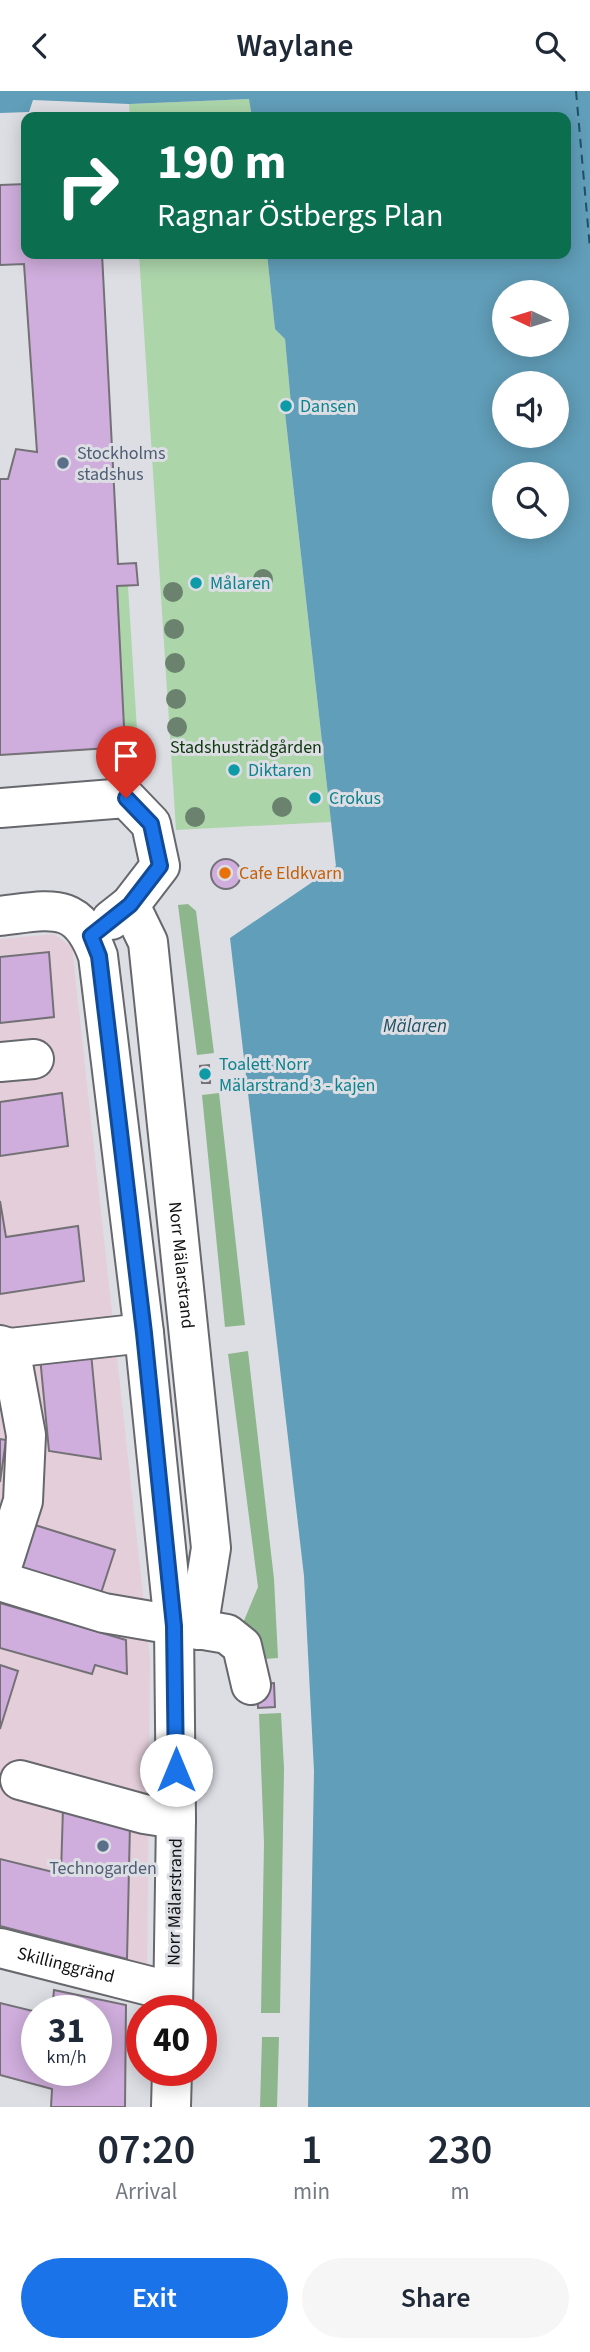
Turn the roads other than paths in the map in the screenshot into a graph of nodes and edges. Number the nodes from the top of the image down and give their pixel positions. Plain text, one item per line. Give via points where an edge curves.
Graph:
1 (0, 808) edge
2 (130, 905) junction
3 (0, 916) edge
4 (87, 929) junction
5 (144, 1333) junction
6 (5, 1347) edge
7 (0, 1573) edge
8 (0, 1581) edge
9 (186, 1628) junction
10 (251, 1685) dead end
11 (20, 1780) dead end
12 (176, 1819) junction
13 (0, 1948) edge
14 (151, 1995) edge
15 (173, 1995) edge
16 (172, 2086) edge
17 (171, 2107) edge

1 - 2 street via 126,798 151,824 160,866
2 - 4 street
2 - 9 street, Norr Mälarstrand via 148,942 211,1548
3 - 4 street via 51,910 68,913
4 - 5 street, Norr Mälarstrand via 99,956
5 - 6 street
5 - 9 street, Norr Mälarstrand
6 - 7 street via 26,1435 23,1501
8 - 9 street via 104,1613
9 - 10 street via 227,1634 242,1646
9 - 12 street, Norr Mälarstrand
11 - 12 street
12 - 15 street, Norr Mälarstrand
13 - 14 street, Skillinggränd
16 - 17 street

